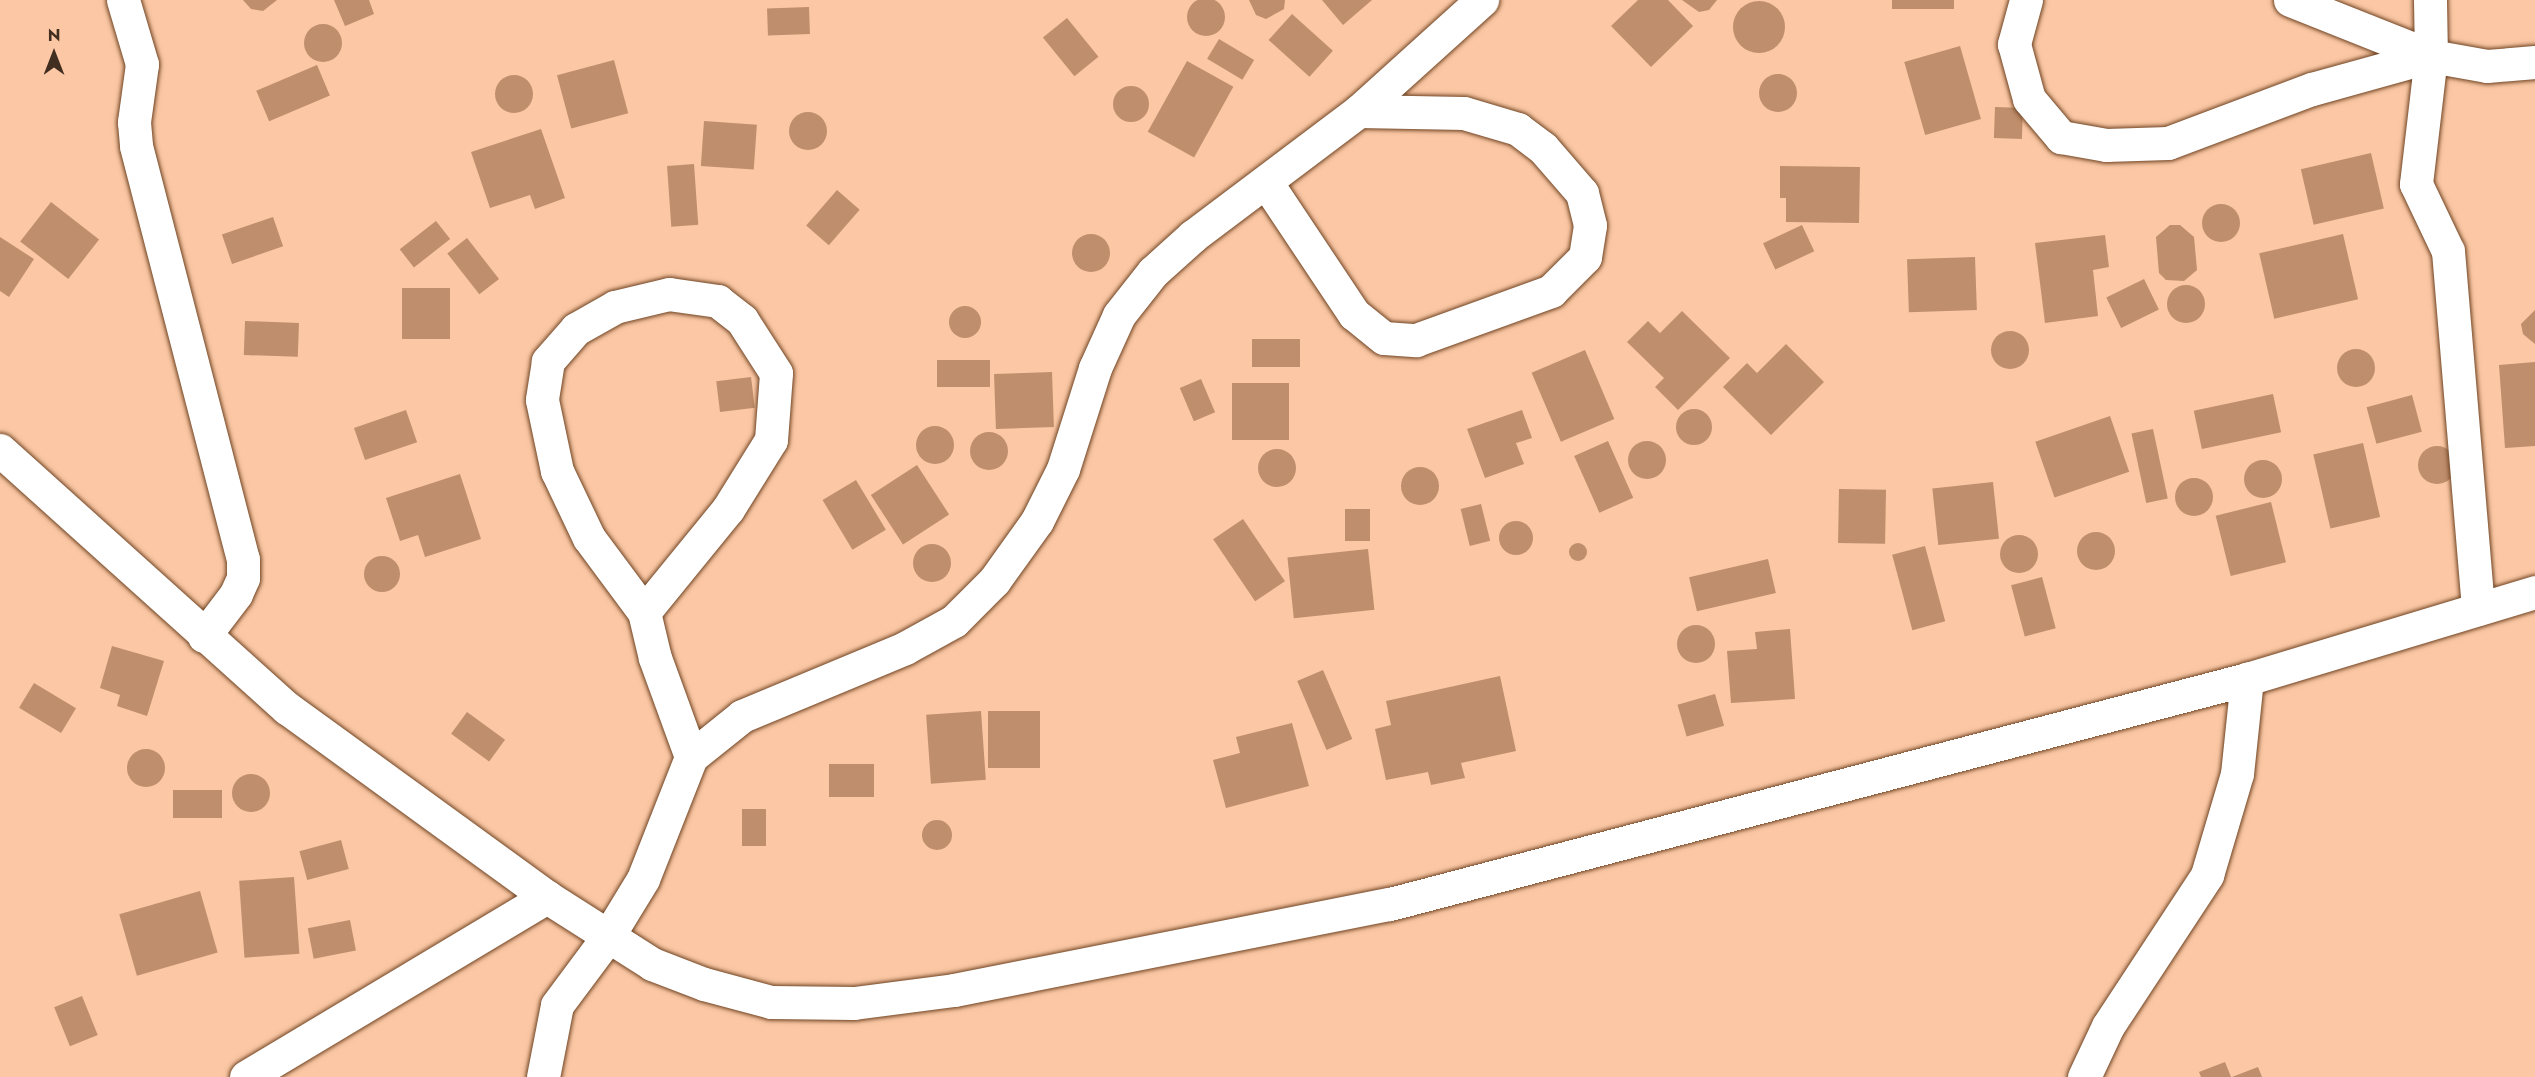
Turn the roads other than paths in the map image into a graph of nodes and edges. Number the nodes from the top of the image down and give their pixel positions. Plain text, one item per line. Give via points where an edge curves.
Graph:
1 (123, 0) edge
2 (1482, 0) edge
3 (2026, 0) edge
4 (2290, 0) edge
5 (2430, 0) edge
6 (2431, 56) junction
7 (2535, 62) edge
8 (1359, 111) junction
9 (1266, 182) junction
10 (2, 457) edge
11 (2535, 591) edge
12 (2478, 609) junction
13 (644, 612) junction
14 (204, 636) junction
15 (2247, 679) junction
16 (691, 757) junction
17 (547, 897) junction
18 (607, 938) junction
19 (246, 1077) edge
20 (543, 1077) edge
21 (2084, 1077) edge

1 - 14 street via 142,64 134,122 136,146 243,560 243,578 236,594
2 - 8 street
3 - 6 street via 2014,44 2029,99 2061,137 2106,145 2168,143 2312,89
4 - 6 street
5 - 6 street
6 - 7 street via 2487,66
6 - 12 street via 2416,184 2448,251
8 - 9 street
8 - 9 street via 1464,113 1518,129 1543,148 1582,193 1590,225 1585,256 1551,291 1416,340 1384,338 1354,314
9 - 16 street via 1153,272 1119,315 1095,368 1064,469 1037,521 978,597 954,621 905,648 742,716
10 - 14 street
11 - 12 street
12 - 15 street
13 - 13 street via 589,538 557,471 542,400 548,361 576,329 615,307 669,294 718,301 741,320 776,373 771,440 728,509
13 - 16 street via 655,657
14 - 17 street via 287,708
15 - 18 street via 1390,904 954,990 854,1003 771,1002 704,984 652,964
15 - 21 street via 2237,774 2207,875 2108,1026
16 - 18 street via 643,879
17 - 18 street
17 - 19 street
18 - 20 street via 557,1005

